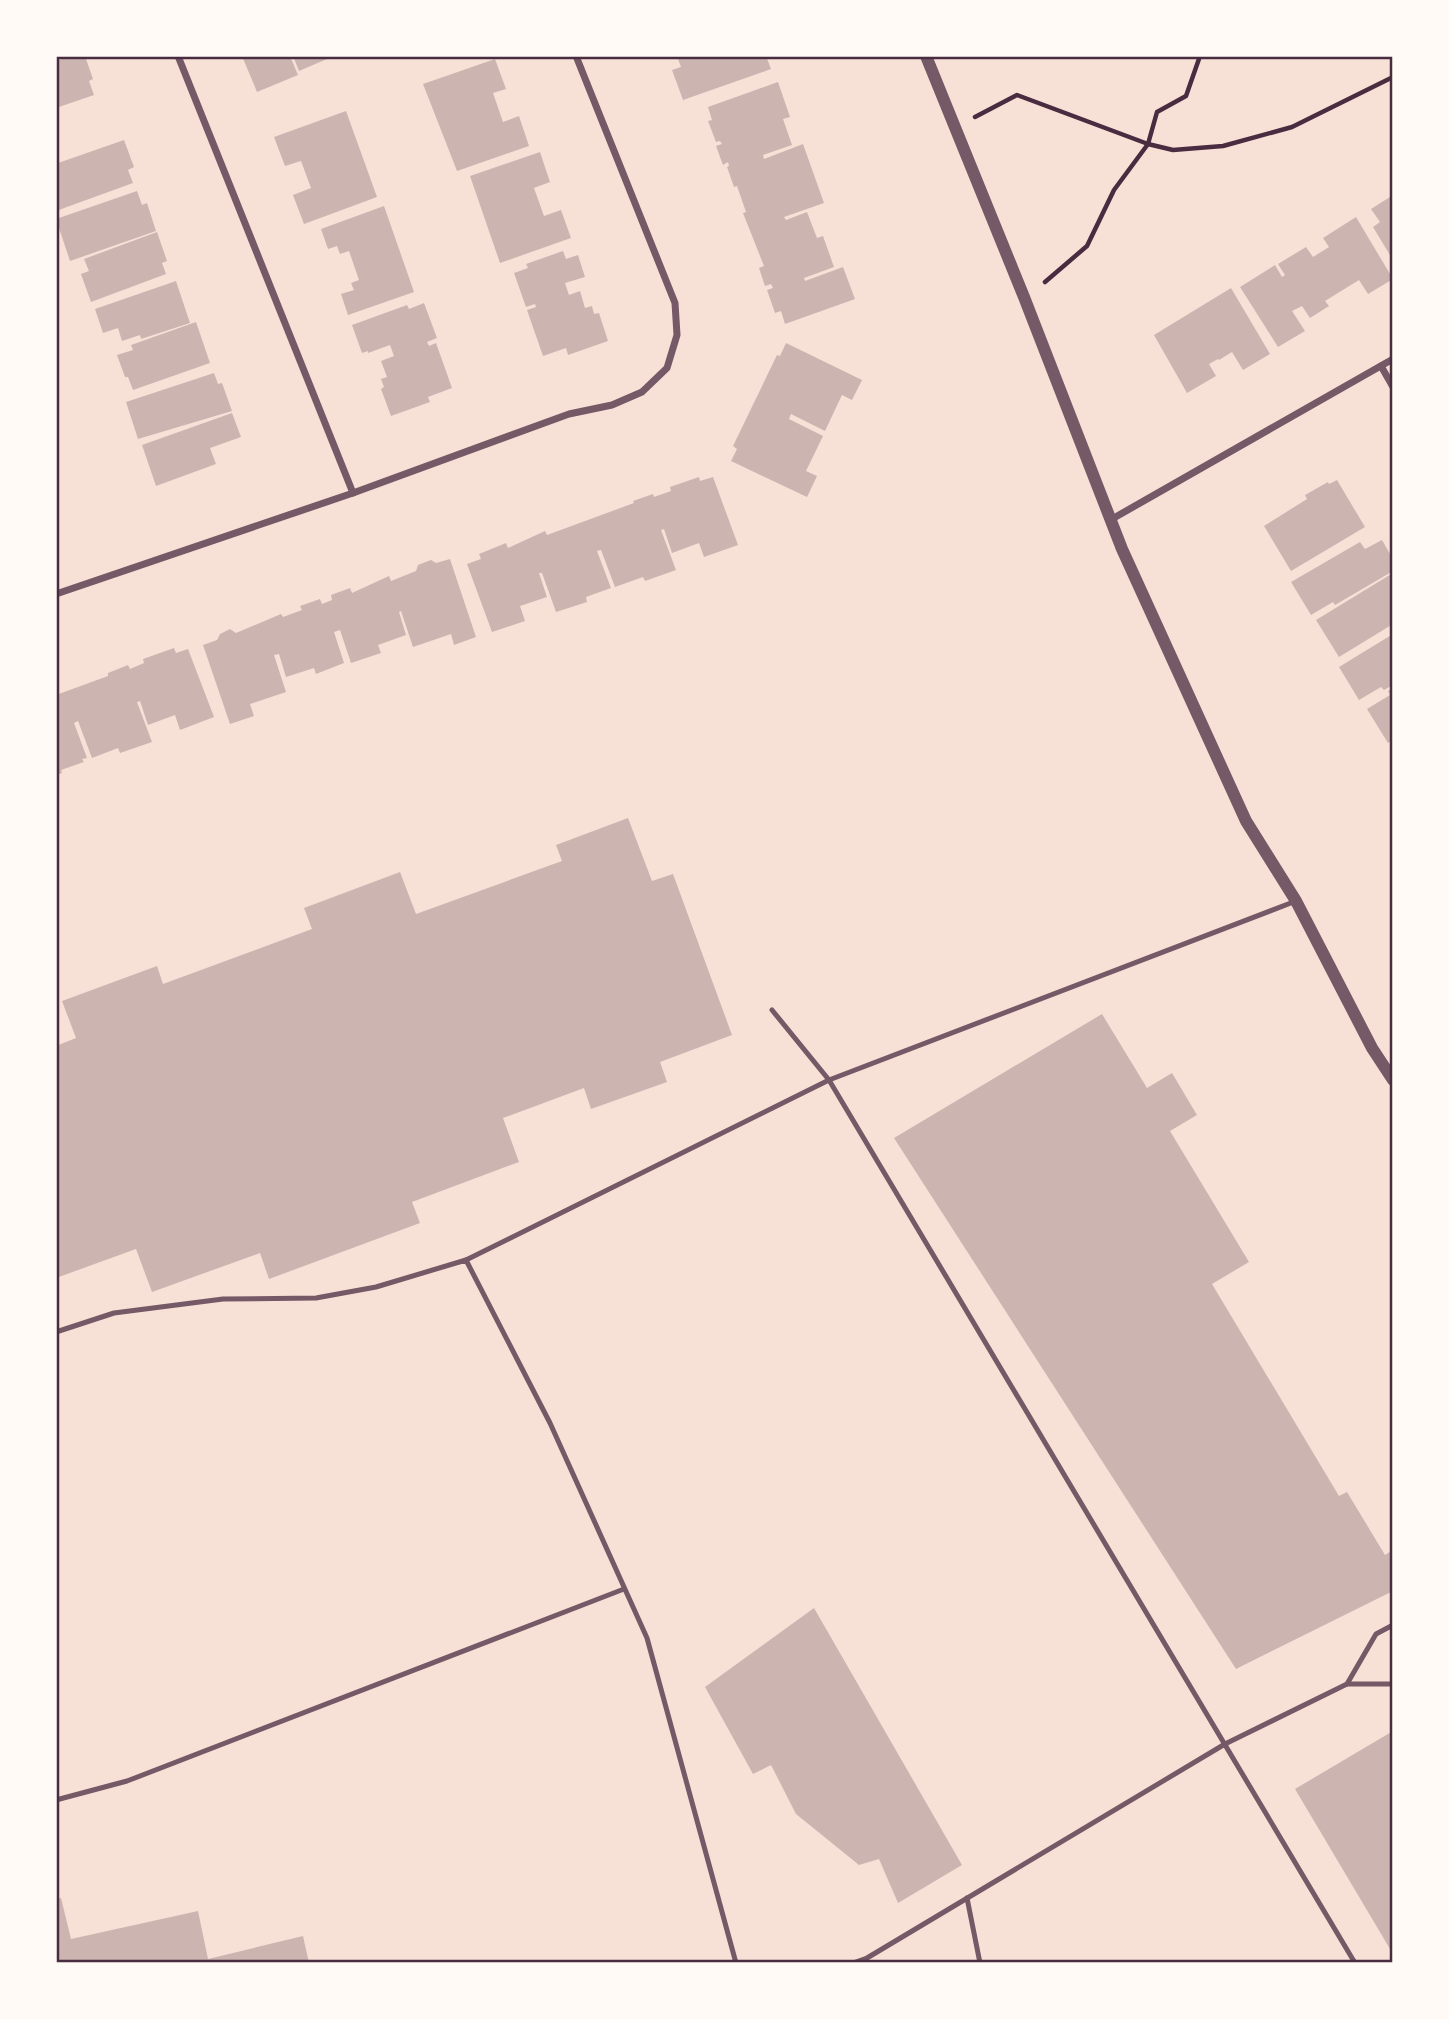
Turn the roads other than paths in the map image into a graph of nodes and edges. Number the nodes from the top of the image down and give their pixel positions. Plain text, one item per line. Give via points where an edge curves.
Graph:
1 (178, 56) edge
2 (576, 56) edge
3 (926, 56) edge
4 (1393, 359) edge
5 (1381, 366) junction
6 (1393, 387) edge
7 (353, 493) junction
8 (1112, 519) junction
9 (56, 594) edge
10 (1296, 901) junction
11 (772, 1010) dead end
12 (829, 1080) junction
13 (1393, 1080) edge
14 (466, 1260) junction
15 (56, 1332) edge
16 (624, 1589) junction
17 (1393, 1625) edge
18 (1347, 1684) junction
19 (1393, 1684) edge
20 (1225, 1744) junction
21 (56, 1800) edge
22 (967, 1898) junction
23 (736, 1963) edge
24 (853, 1963) edge
25 (980, 1963) edge
26 (1354, 1963) edge

1 - 7 street
2 - 7 street via 676,303 677,335 667,368 642,392 612,405 569,414
3 - 8 street
4 - 5 street
5 - 6 street
5 - 8 street
7 - 9 street
8 - 10 street via 1246,821
10 - 12 lane
10 - 13 street
11 - 12 lane
12 - 14 lane
12 - 20 lane
14 - 15 lane via 376,1287 316,1298 223,1299 114,1313
14 - 16 lane via 550,1423
16 - 21 lane via 127,1781
16 - 23 lane via 647,1638
17 - 18 lane via 1376,1634
18 - 19 lane
18 - 20 lane
20 - 22 lane
20 - 26 lane
22 - 24 lane
22 - 25 lane

